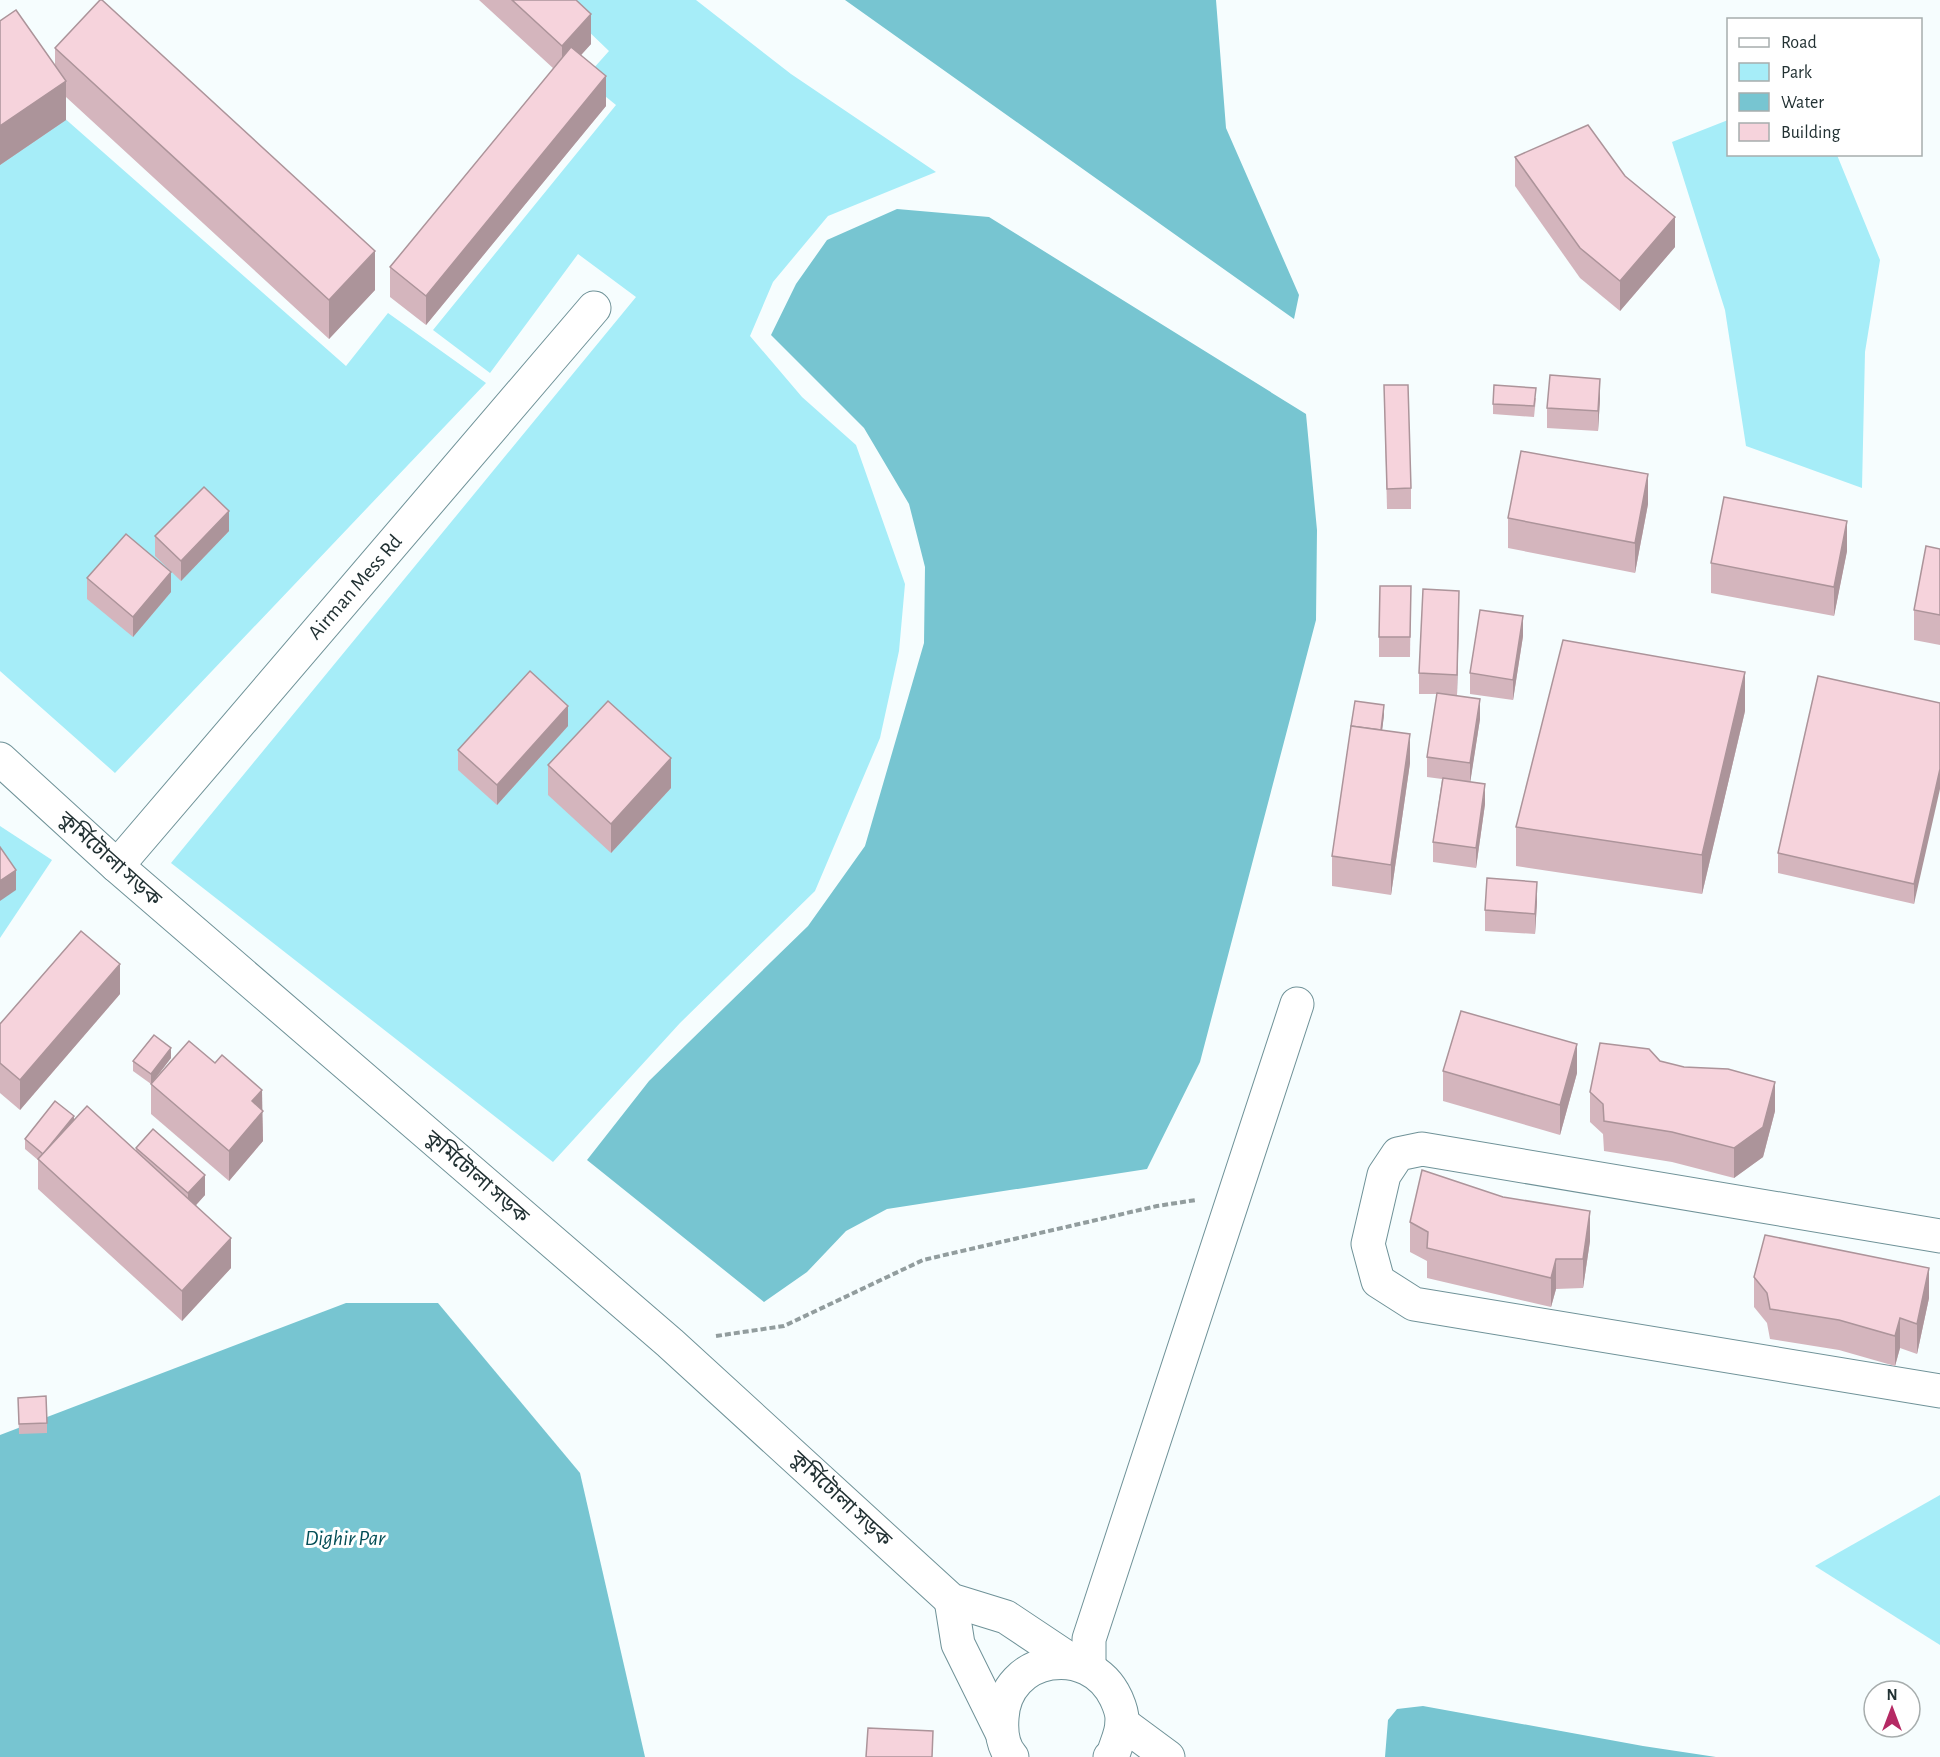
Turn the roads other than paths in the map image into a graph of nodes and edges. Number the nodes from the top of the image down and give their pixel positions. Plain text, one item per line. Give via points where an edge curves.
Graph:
1 (594, 308) dead end
2 (0, 759) edge
3 (117, 866) junction
4 (1297, 1004) dead end
5 (1940, 1236) edge
6 (1940, 1391) edge
7 (951, 1600) junction
8 (1082, 1666) junction
9 (1122, 1723) junction
10 (1008, 1750) edge
11 (1110, 1757) edge
12 (1168, 1757) edge

1 - 3 street, Airman Mess Rd
2 - 3 street, কুর্মিটোলা সড়ক
3 - 7 street, কুর্মিটোলা সড়ক via 670,1343
4 - 8 street
5 - 6 street via 1422,1149 1398,1154 1384,1175 1368,1244 1378,1281 1414,1304
7 - 8 street via 1006,1617
7 - 10 street via 958,1644
8 - 9 street via 1110,1685 1121,1709
8 - 10 street via 1052,1662 1029,1671 1012,1687 1002,1707
9 - 11 street
9 - 12 street

